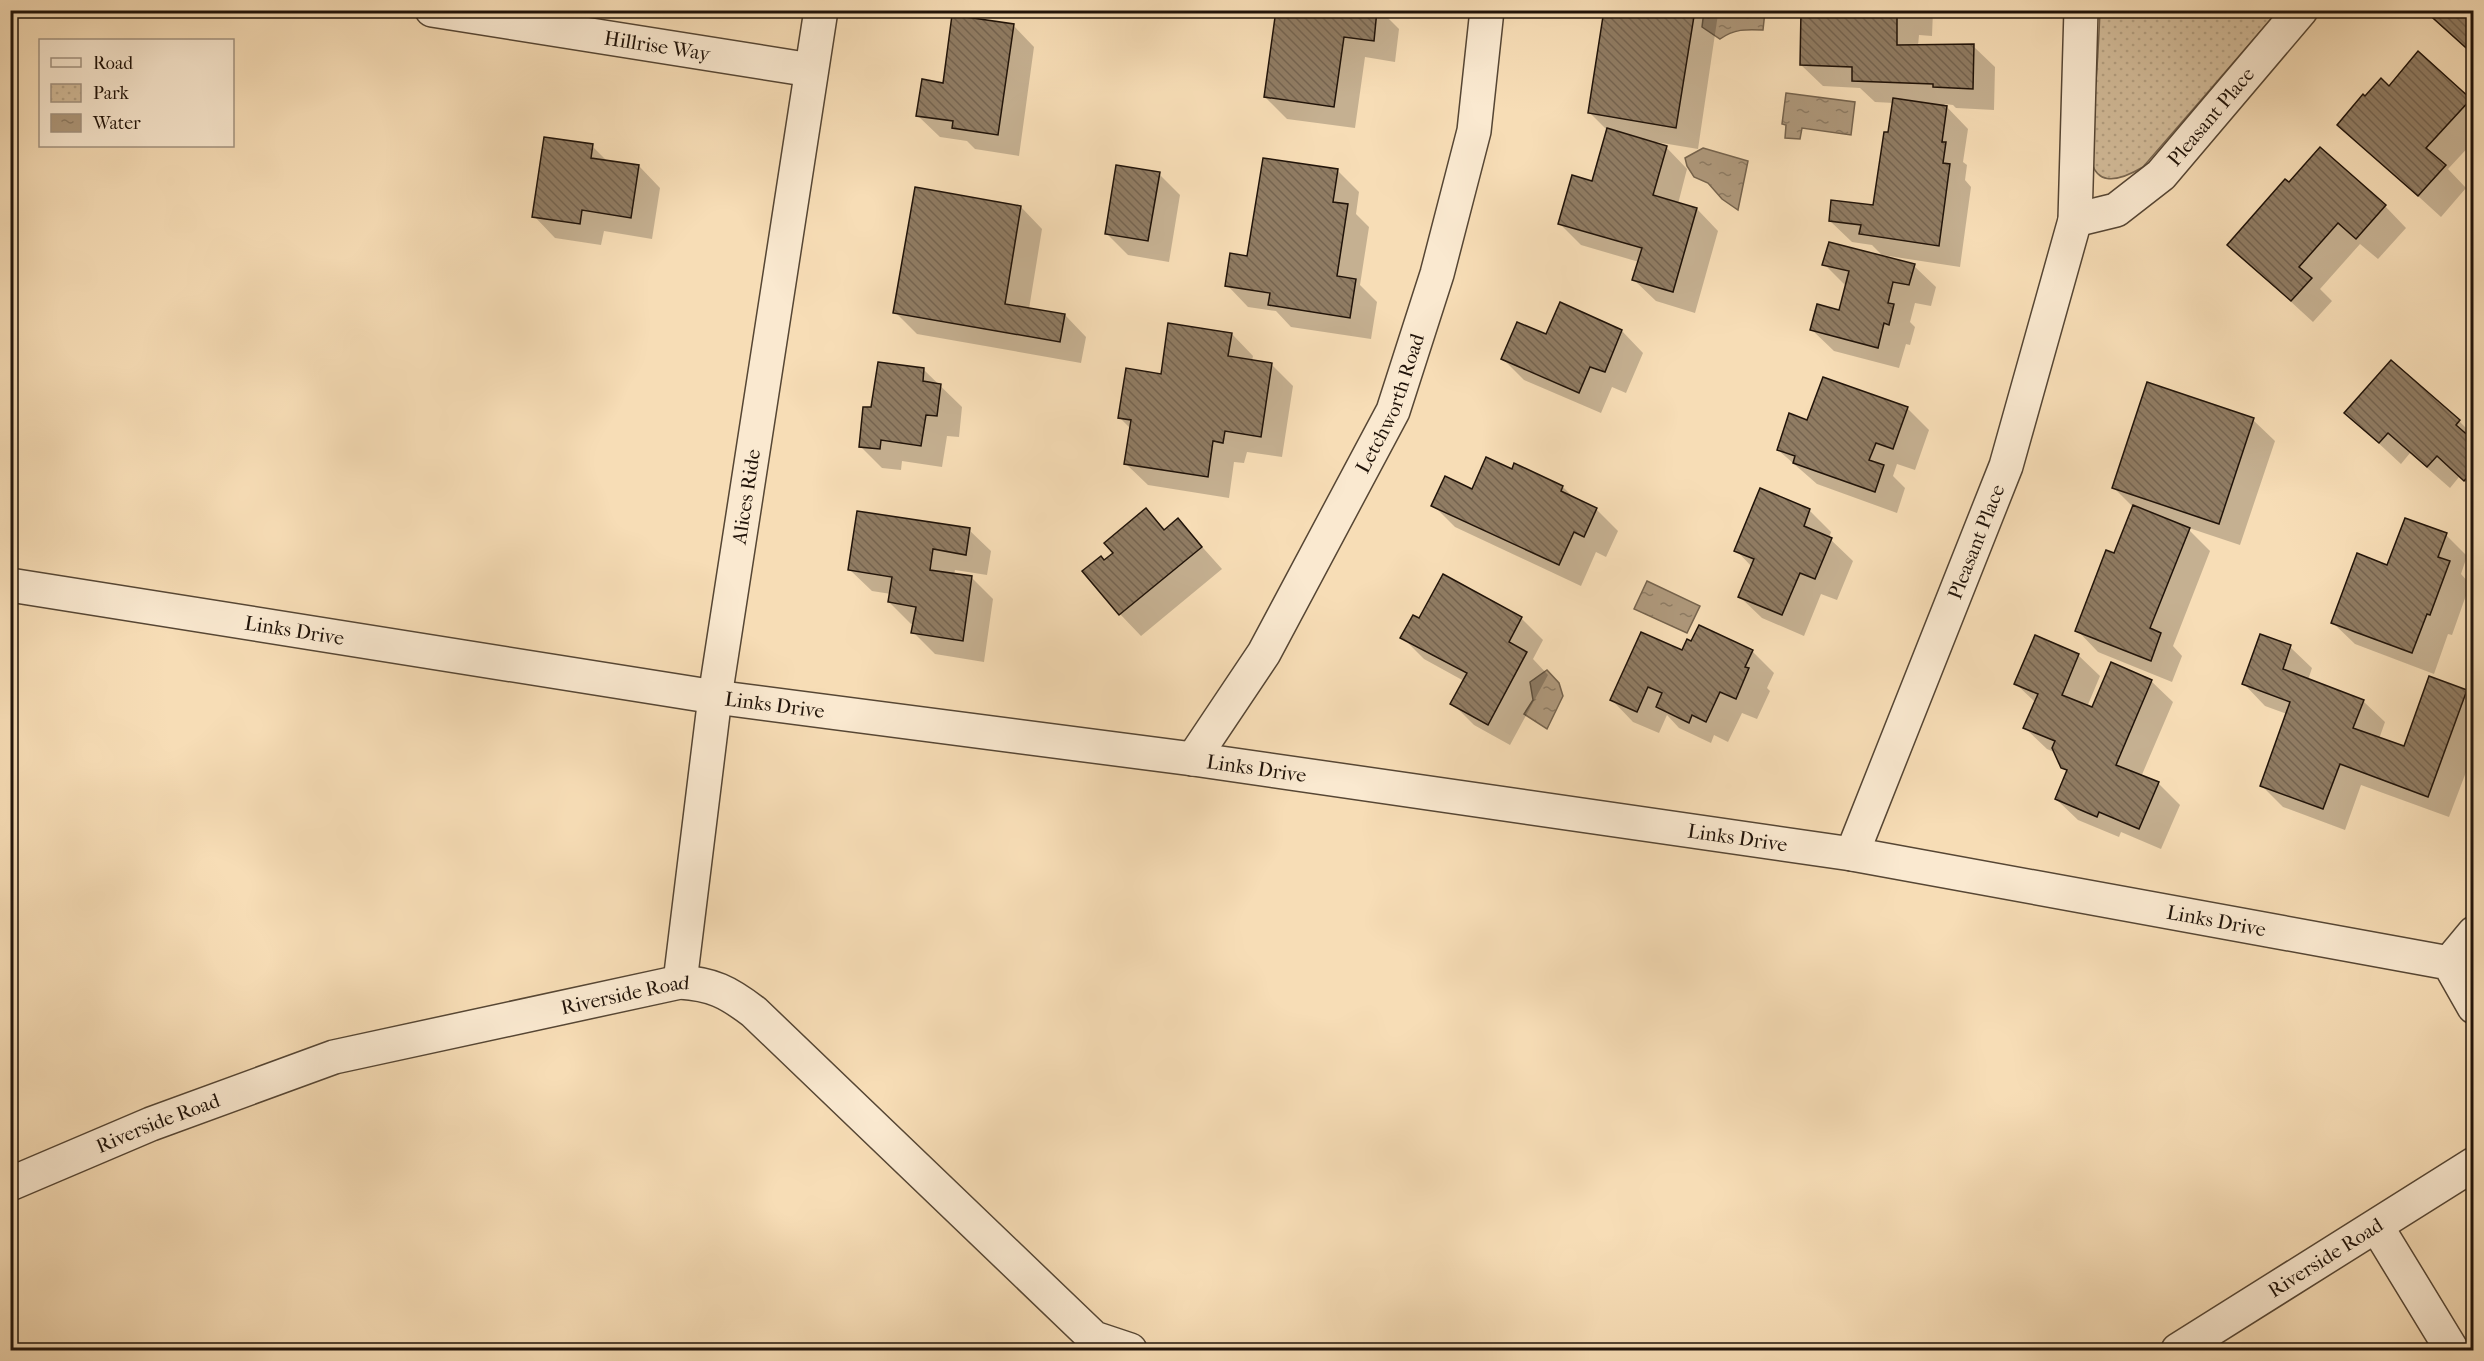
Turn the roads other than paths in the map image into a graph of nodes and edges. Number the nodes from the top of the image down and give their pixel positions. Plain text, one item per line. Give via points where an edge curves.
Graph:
1 (432, 10) edge
2 (820, 10) edge
3 (1487, 10) edge
4 (2081, 10) edge
5 (2301, 10) edge
6 (812, 70) junction
7 (2075, 220) junction
8 (10, 585) edge
9 (715, 697) junction
10 (1193, 759) junction
11 (1852, 854) junction
12 (2474, 933) edge
13 (2449, 963) junction
14 (680, 982) junction
15 (2474, 1006) edge
16 (2474, 1164) edge
17 (10, 1184) edge
18 (2377, 1227) junction
19 (1092, 1344) edge
20 (1130, 1350) edge
21 (2178, 1350) edge
22 (2452, 1350) edge

1 - 6 street, Hillrise Way
2 - 6 street, Alices Ride
3 - 10 street, Letchworth Road via 1474,131 1437,274 1393,411 1264,653
4 - 7 street, Pleasant Place
5 - 7 street, Pleasant Place via 2161,175 2116,210
6 - 9 street, Alices Ride
7 - 11 street, Pleasant Place via 2006,466
8 - 9 street, Links Drive
9 - 10 street, Links Drive
9 - 14 street, Alices Ride
10 - 11 street, Links Drive
11 - 13 street, Links Drive
12 - 13 street
13 - 15 street
14 - 17 street, Riverside Road via 334,1058 151,1124
14 - 19 street, Riverside Road via 719,989 754,1012
16 - 18 street, Riverside Road
18 - 21 street, Riverside Road
18 - 22 street
19 - 20 street, Riverside Road

